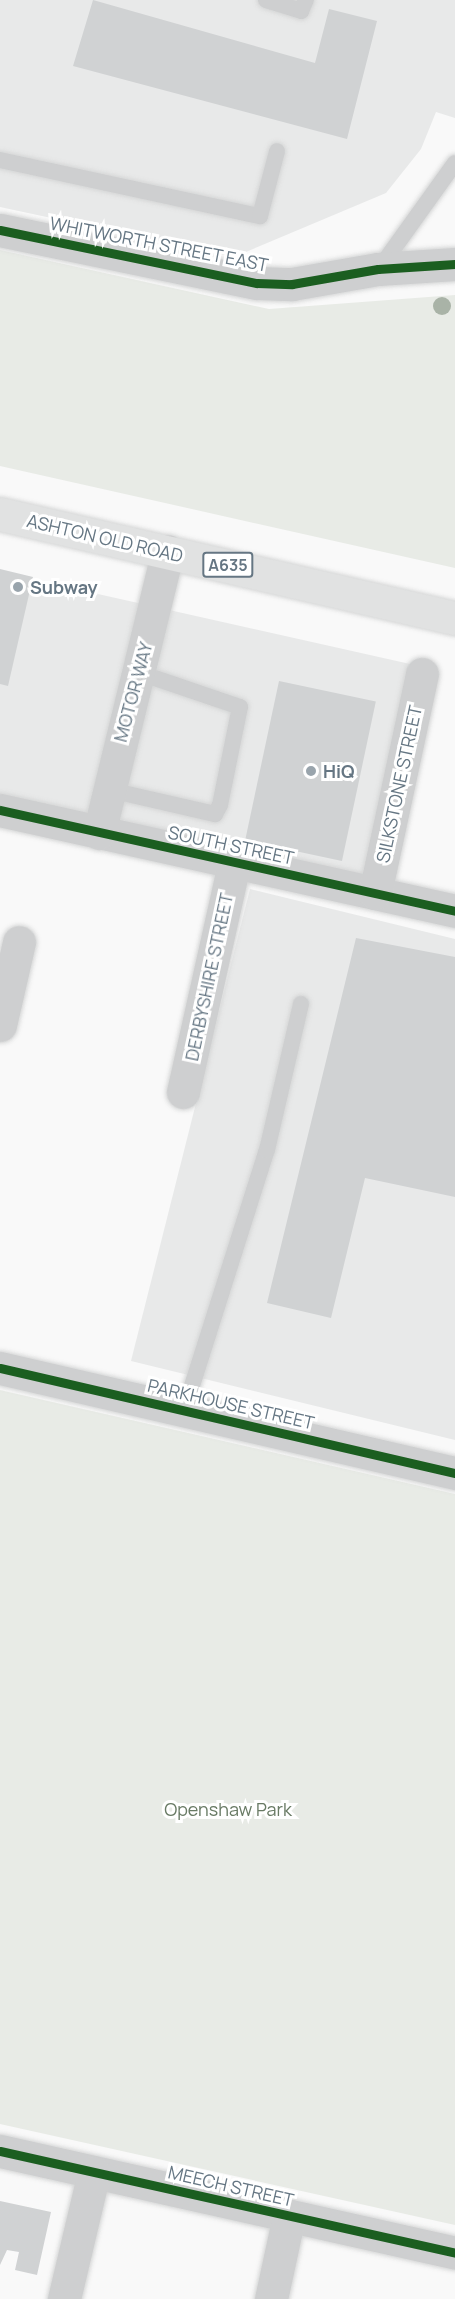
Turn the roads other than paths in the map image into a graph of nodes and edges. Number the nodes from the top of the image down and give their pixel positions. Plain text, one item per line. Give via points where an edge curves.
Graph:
1 (266, 0) edge
2 (306, 0) edge
3 (277, 151) dead end
4 (0, 160) edge
5 (455, 163) edge
6 (0, 230) edge
7 (455, 264) edge
8 (378, 269) junction
9 (0, 514) edge
10 (168, 551) junction
11 (455, 618) edge
12 (140, 673) junction
13 (422, 674) dead end
14 (110, 790) junction
15 (0, 810) edge
16 (99, 833) junction
17 (234, 863) junction
18 (375, 893) junction
19 (455, 911) edge
20 (19, 942) dead end
21 (301, 1004) dead end
22 (0, 1024) edge
23 (183, 1092) dead end
24 (0, 1368) edge
25 (184, 1411) junction
26 (455, 1473) edge
27 (0, 2151) edge
28 (94, 2172) junction
29 (289, 2216) junction
30 (455, 2253) edge
31 (64, 2299) edge
32 (271, 2299) edge

1 - 2 lane via 301,10
3 - 4 lane via 260,216
5 - 8 lane
6 - 8 street, WHITWORTH STREET EAST via 257,283 292,284
7 - 8 street, WHITWORTH STREET EAST
9 - 10 highway, ASHTON OLD ROAD / A635
10 - 11 highway, ASHTON OLD ROAD / A635
10 - 12 street, MOTOR WAY
12 - 14 street, MOTOR WAY
12 - 14 lane via 240,706 220,805 215,814
13 - 18 street, SILKSTONE STREET
14 - 16 street, MOTOR WAY
15 - 16 street, SOUTH STREET
16 - 17 street, SOUTH STREET
17 - 18 street, SOUTH STREET
17 - 23 street, DERBYSHIRE STREET
18 - 19 street, SOUTH STREET
20 - 22 street
21 - 25 lane via 267,1150
24 - 25 street, PARKHOUSE STREET
25 - 26 street, PARKHOUSE STREET
27 - 28 street, MEECH STREET
28 - 29 street, MEECH STREET
28 - 31 street
29 - 30 street, MEECH STREET
29 - 32 street

